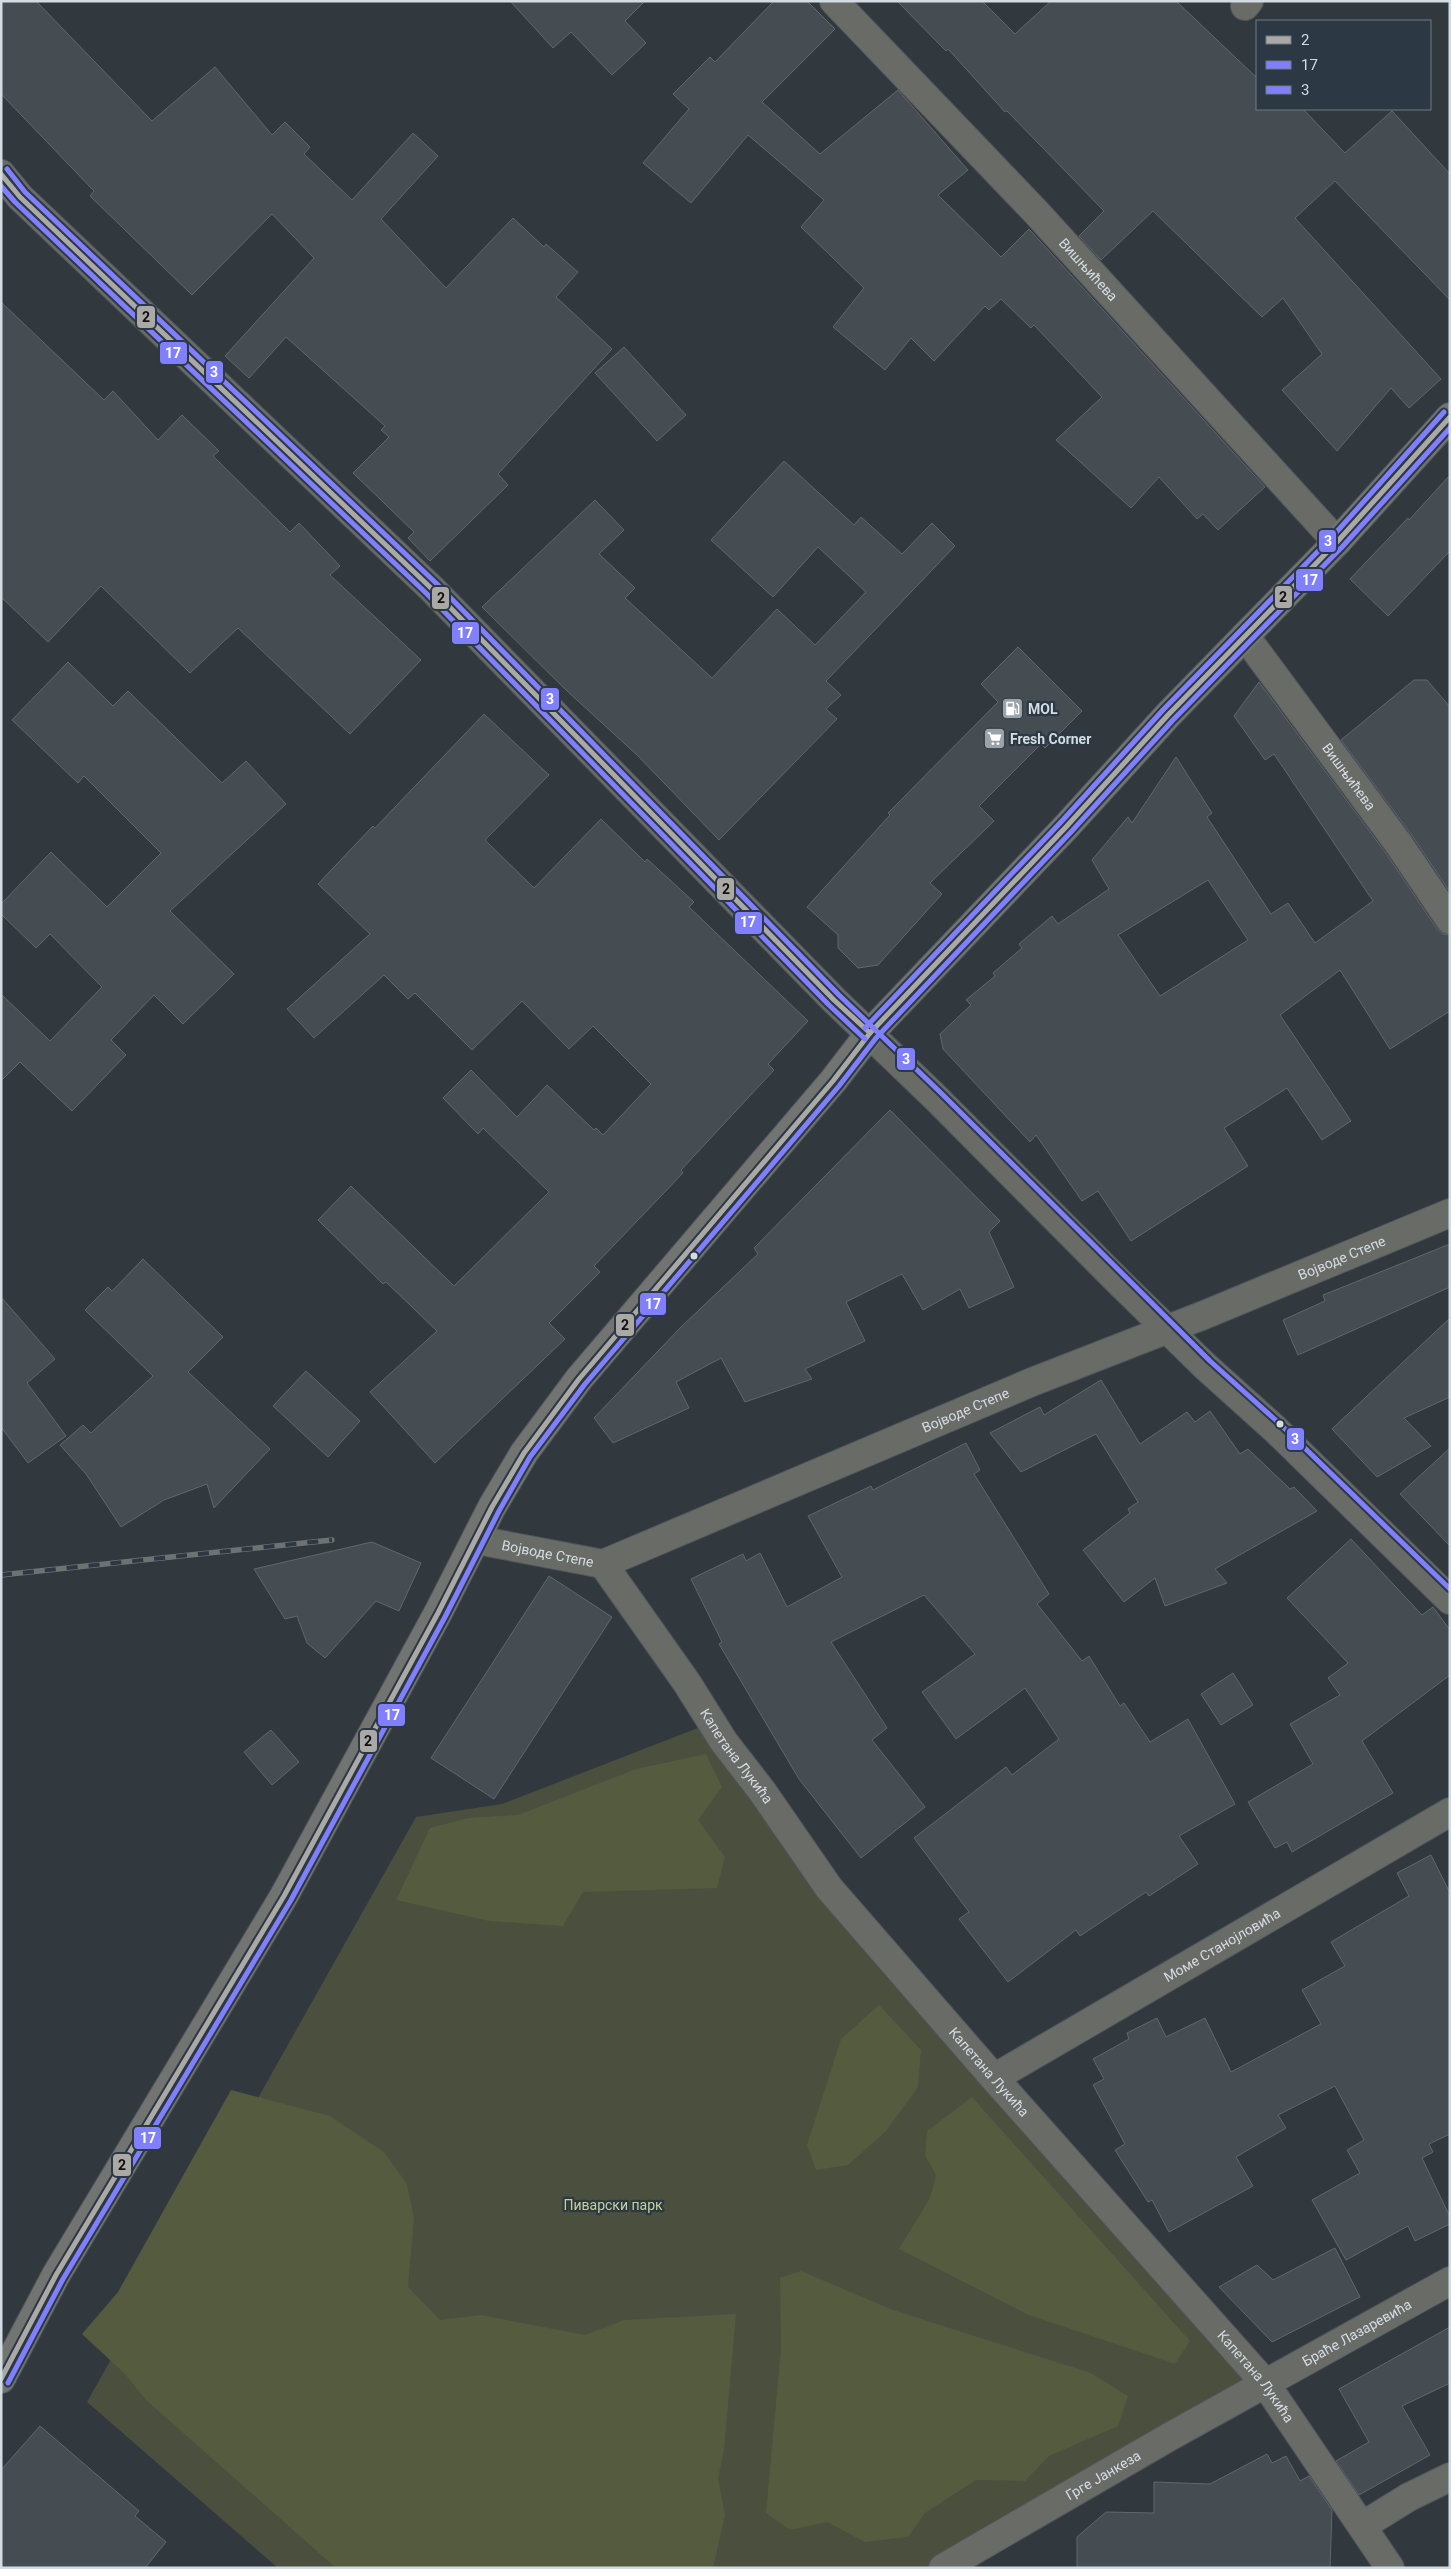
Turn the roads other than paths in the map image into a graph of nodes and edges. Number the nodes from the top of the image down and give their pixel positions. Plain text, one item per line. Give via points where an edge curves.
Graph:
1 (834, 1) edge
2 (1, 174) edge
3 (1450, 417) edge
4 (1337, 542) junction
5 (1246, 636) junction
6 (1450, 920) edge
7 (870, 1033) junction
8 (1450, 1213) edge
9 (1166, 1328) junction
10 (477, 1540) junction
11 (604, 1564) junction
12 (1450, 1600) edge
13 (1450, 1812) edge
14 (994, 2078) junction
15 (1450, 2281) edge
16 (1, 2379) edge
17 (1265, 2384) junction
18 (1450, 2477) edge
19 (1362, 2526) junction
20 (943, 2568) edge
21 (1390, 2568) edge

1 - 4 street, Вишњићева via 1036,210
2 - 7 street via 20,197 432,589
3 - 4 main road
4 - 5 main road
5 - 6 street, Вишњићева via 1398,843
5 - 7 main road
7 - 9 street
7 - 10 main road via 833,1081 579,1379 524,1453
8 - 9 street, Војводе Степе
9 - 11 street, Војводе Степе
9 - 12 street
10 - 11 street, Војводе Степе
10 - 16 main road via 284,1896 56,2275
11 - 14 street, Капетана Лукића via 724,1742 829,1888
13 - 14 street, Моме Станојловића
14 - 17 street, Капетана Лукића
15 - 17 street, Браће Лазаревића
17 - 19 street, Капетана Лукића
17 - 20 street, Грге Јанкеза
18 - 19 street
19 - 21 street, Капетана Лукића

